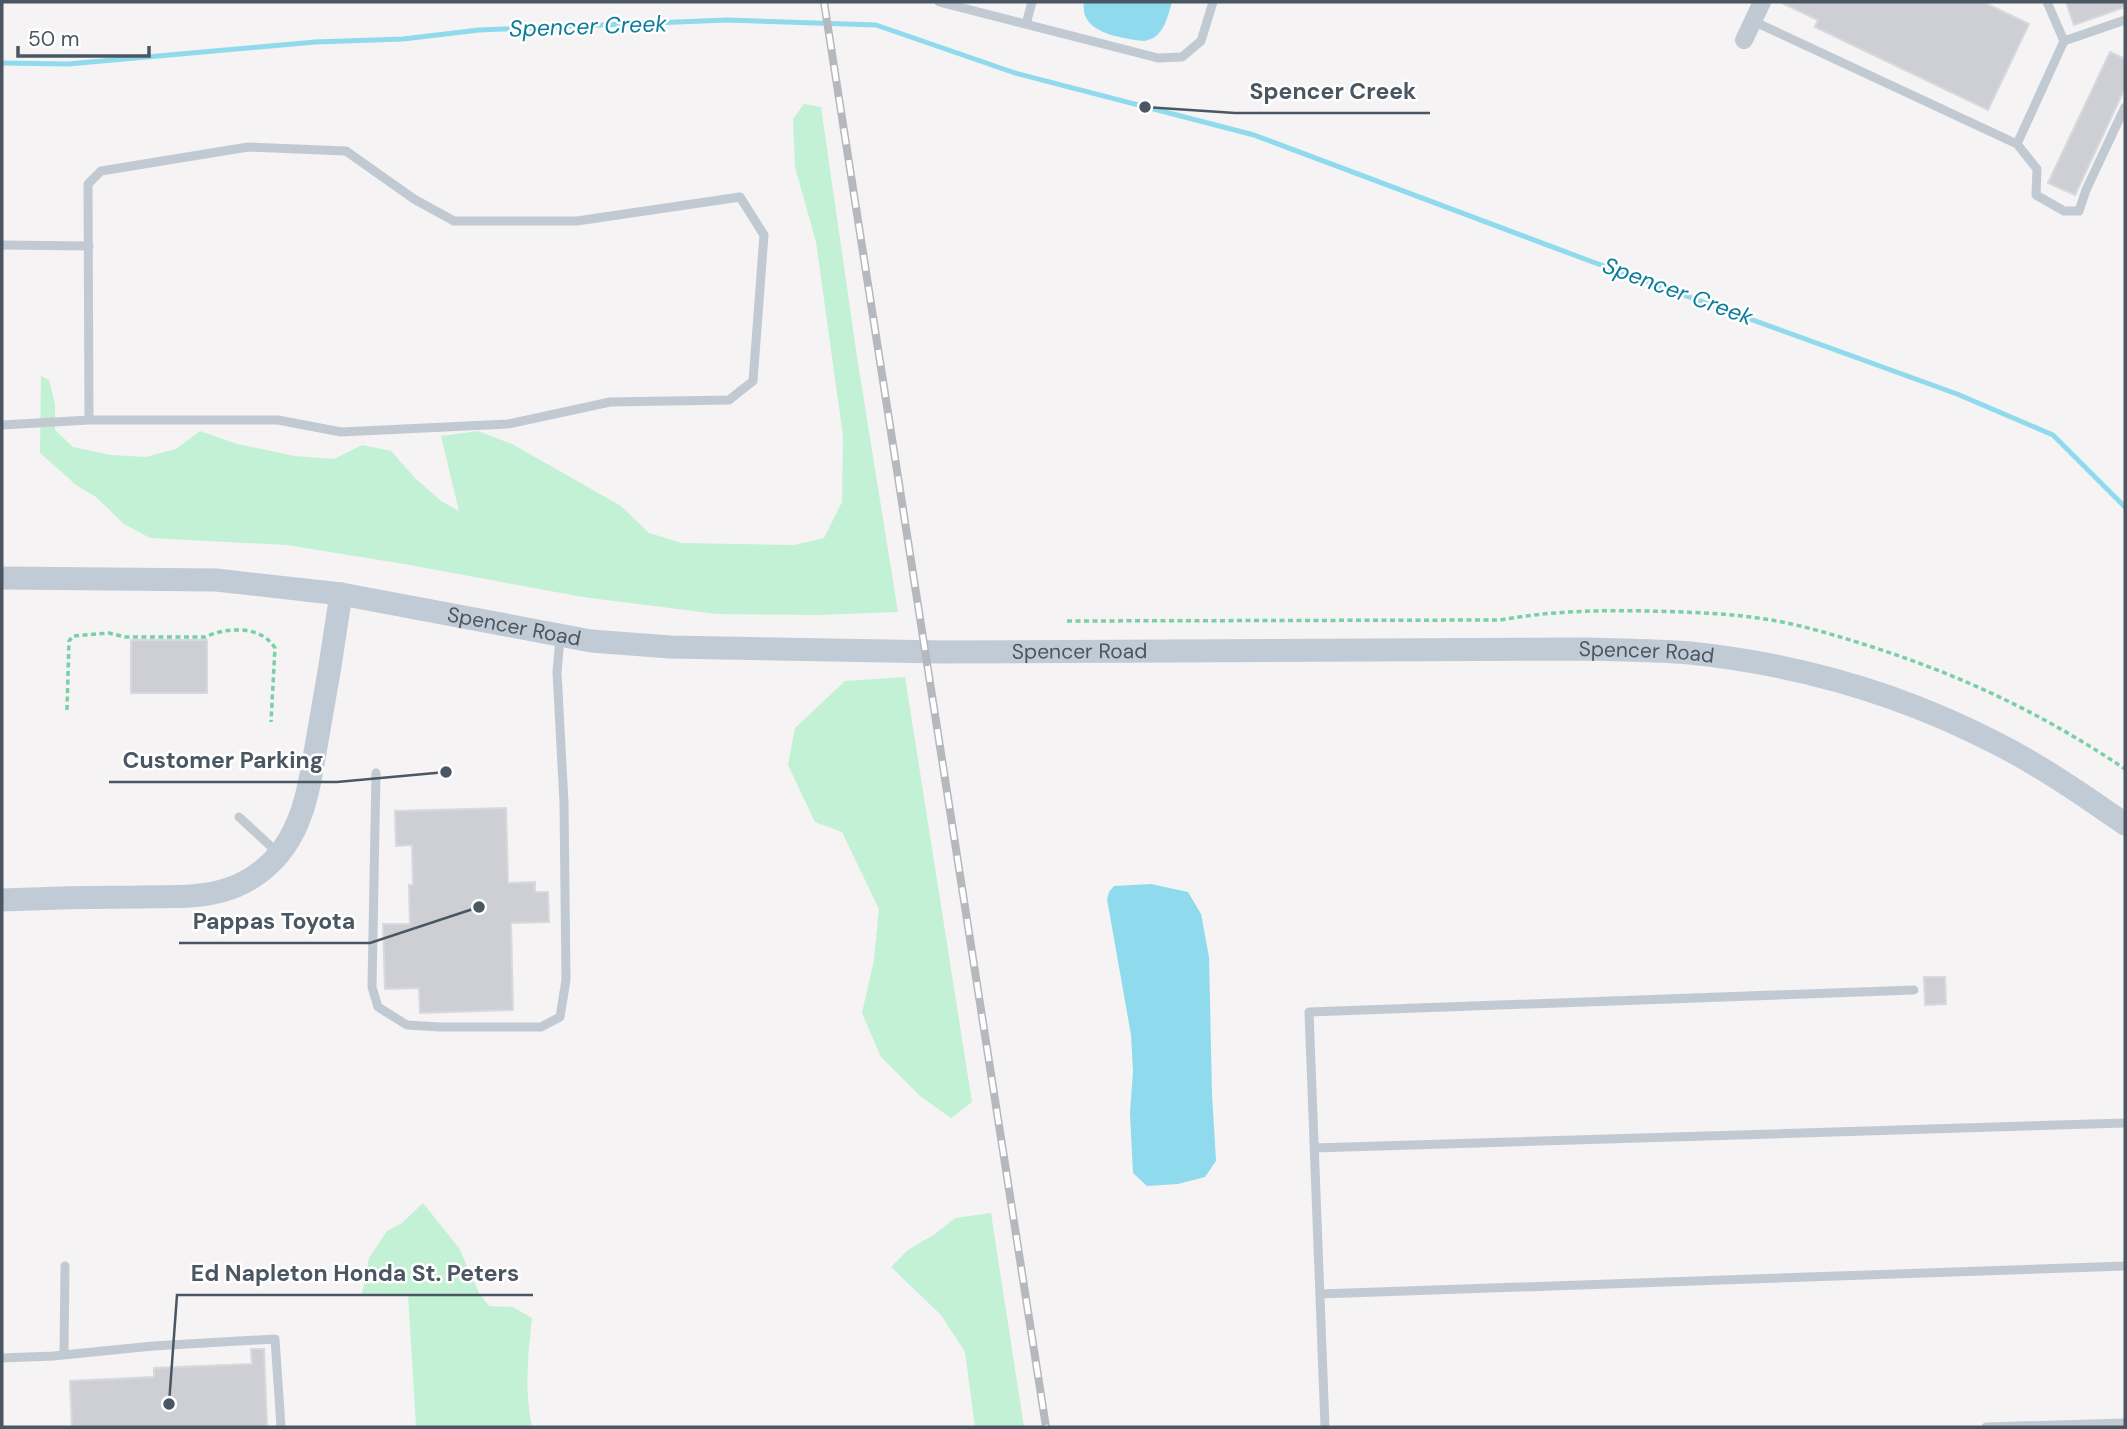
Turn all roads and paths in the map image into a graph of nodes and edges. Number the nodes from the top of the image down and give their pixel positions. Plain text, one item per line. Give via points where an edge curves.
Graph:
1 (939, 2) edge
2 (1032, 2) edge
3 (1213, 2) edge
4 (1762, 2) edge
5 (2047, 2) edge
6 (2125, 20) edge
7 (1753, 21) junction
8 (1026, 24) junction
9 (1744, 40) dead end
10 (2064, 41) junction
11 (2125, 107) edge
12 (2017, 144) junction
13 (2, 245) edge
14 (89, 246) junction
15 (89, 420) junction
16 (2, 425) edge
17 (2, 578) edge
18 (341, 594) junction
19 (561, 636) junction
20 (67, 710) dead end
21 (271, 722) dead end
22 (376, 773) dead end
23 (239, 817) dead end
24 (2125, 824) edge
25 (279, 855) junction
26 (2, 900) edge
27 (1914, 990) dead end
28 (2125, 1123) edge
29 (1314, 1148) junction
30 (65, 1266) dead end
31 (2125, 1266) edge
32 (1320, 1294) junction
33 (64, 1355) junction
34 (2, 1358) edge
35 (2125, 1423) edge
36 (281, 1427) edge
37 (1325, 1427) edge
38 (1986, 1427) edge

1 - 8 lane
2 - 8 lane
3 - 8 lane via 1201,41 1182,57 1158,58
4 - 7 street
5 - 10 lane
6 - 10 lane
7 - 9 street
7 - 12 lane
10 - 12 lane
11 - 12 lane via 2079,211 2064,211 2036,195 2037,169
13 - 14 lane
14 - 15 lane
14 - 15 lane via 89,184 100,171 248,147 346,151 454,221 577,221 740,197 764,235 754,381 729,400 610,402 508,424 341,432 278,420
15 - 16 lane
17 - 18 main road, Spencer Road via 216,580
18 - 19 main road, Spencer Road
18 - 25 main road via 309,787 300,817
19 - 22 lane via 557,672 566,980 560,1017 541,1027 407,1025 378,1007 372,987
19 - 24 main road, Spencer Road via 670,647 942,652 1589,649 1724,657 1838,680 1952,721 2055,776
20 - 21 path via 69,641 73,636 205,637 236,629 270,640 275,648
23 - 25 lane
25 - 26 main road via 244,883 209,894
27 - 29 lane via 1309,1012
28 - 29 lane
29 - 32 lane
30 - 33 lane
31 - 32 lane
32 - 37 lane
33 - 34 lane
33 - 36 lane via 275,1339
35 - 38 lane

